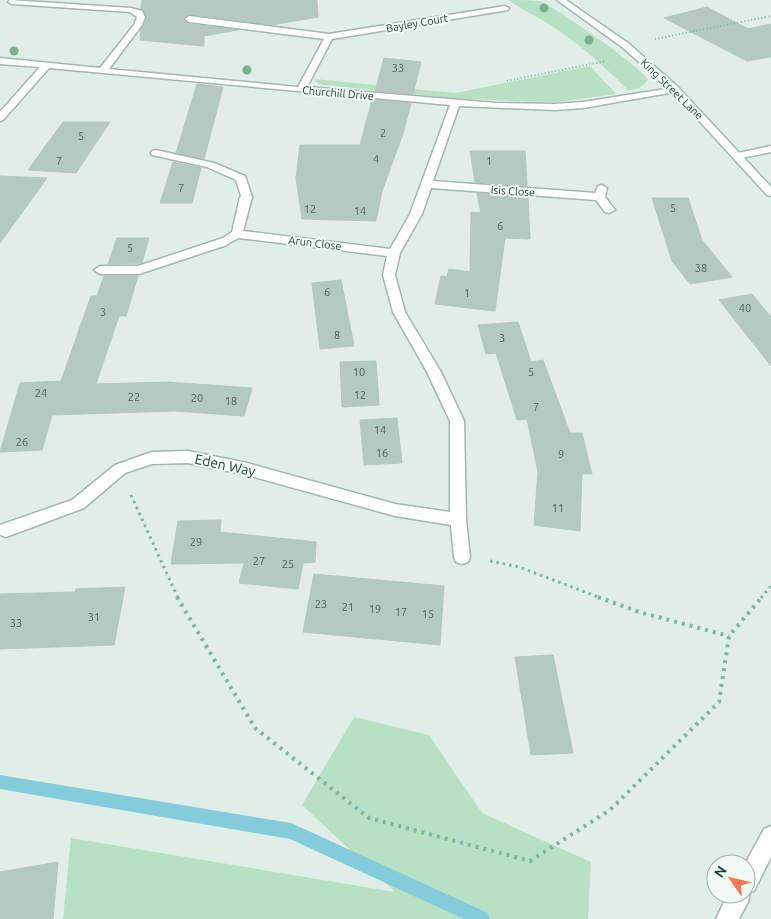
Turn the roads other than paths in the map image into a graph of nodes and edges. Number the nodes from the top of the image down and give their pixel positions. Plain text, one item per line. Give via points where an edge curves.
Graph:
1 (561, 0) edge
2 (12, 2) dead end
3 (505, 8) dead end
4 (189, 19) dead end
5 (329, 37) junction
6 (0, 61) edge
7 (46, 66) junction
8 (102, 71) junction
9 (675, 89) junction
10 (301, 90) junction
11 (455, 104) junction
12 (0, 118) edge
13 (771, 149) edge
14 (156, 153) dead end
15 (737, 156) junction
16 (426, 184) junction
17 (771, 193) edge
18 (609, 210) dead end
19 (237, 234) junction
20 (394, 253) junction
21 (100, 270) dead end
22 (458, 520) junction
23 (6, 530) dead end
24 (462, 557) road end
25 (771, 836) edge
26 (756, 864) edge
27 (735, 904) edge
28 (727, 919) edge

1 - 9 street, King Street Lane via 625,45
2 - 8 street via 139,13 138,25
3 - 5 street, Bayley Court
4 - 5 street, Bayley Court
5 - 10 street
6 - 7 street, Churchill Drive
7 - 8 street, Churchill Drive
7 - 12 street
8 - 10 street, Churchill Drive
9 - 11 street, Churchill Drive via 555,107
9 - 15 street, King Street Lane
10 - 11 street, Churchill Drive
11 - 16 street
13 - 15 street
14 - 19 street via 210,165 241,178 246,197
15 - 17 street, King Street Lane
16 - 18 street, Isis Close via 601,192
16 - 20 street via 416,214
19 - 20 street, Arun Close
19 - 21 street via 139,270
20 - 22 street via 389,275 399,312 458,421
22 - 23 street, Eden Way via 395,510 247,469 188,457 152,458 120,469 78,504
22 - 24 street
25 - 26 street
27 - 28 street

